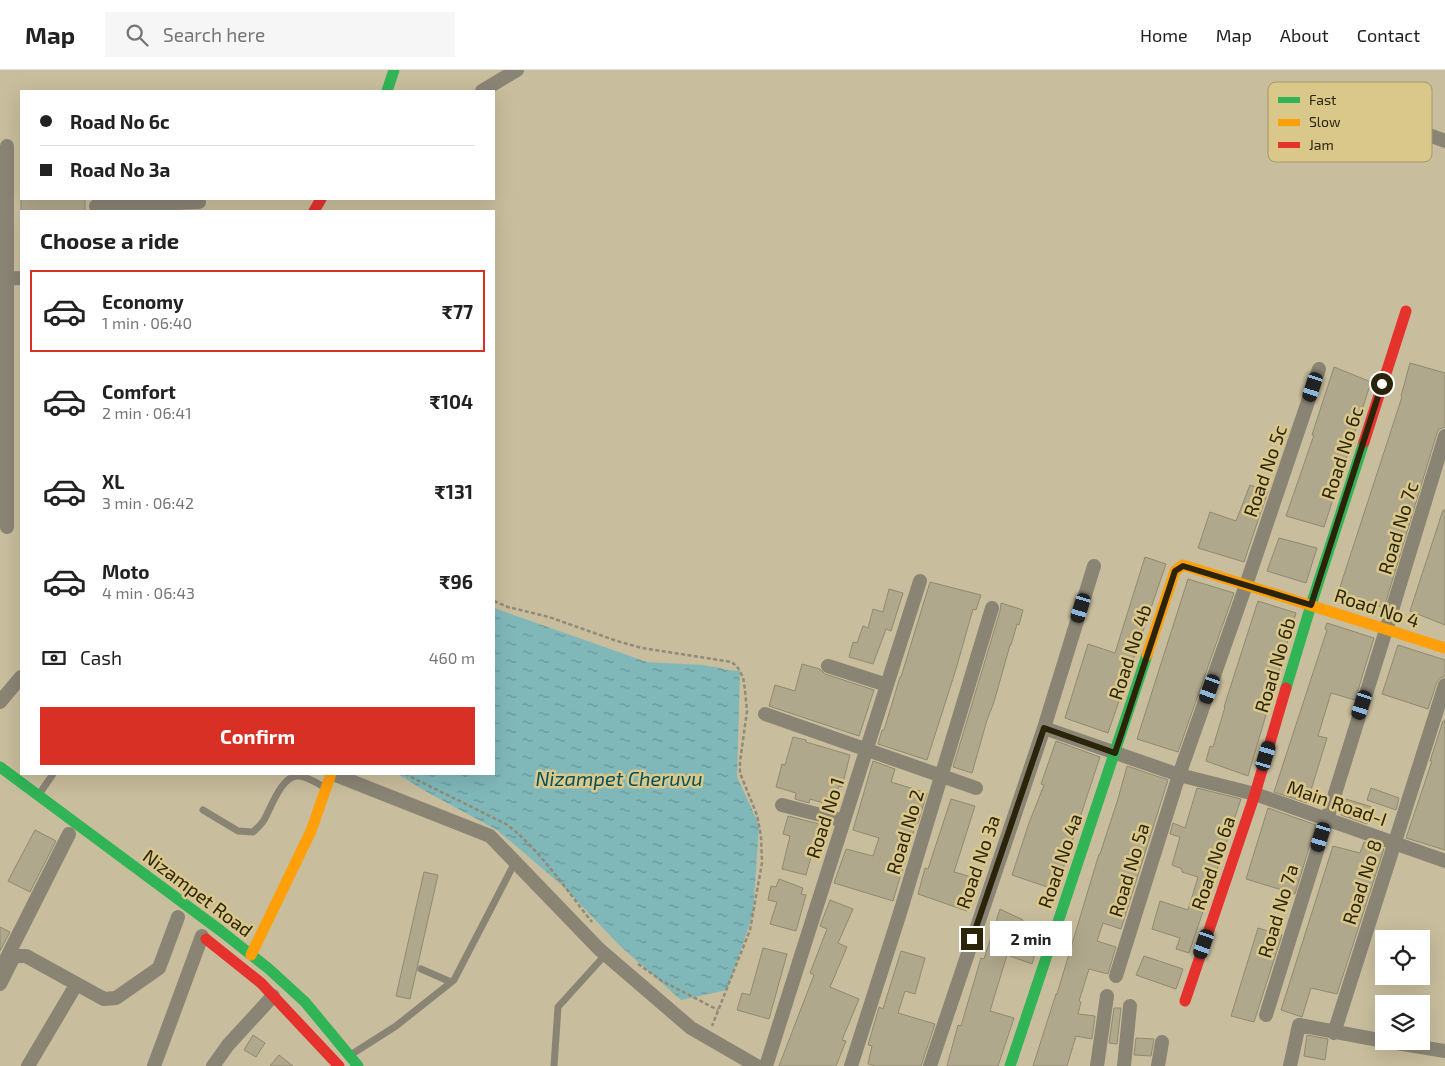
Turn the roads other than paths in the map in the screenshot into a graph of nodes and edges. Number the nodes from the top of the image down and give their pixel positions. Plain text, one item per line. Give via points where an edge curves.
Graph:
1 (394, 70) edge
2 (517, 70) edge
3 (387, 90) edge
4 (484, 90) edge
5 (1432, 136) edge
6 (1445, 141) edge
7 (7, 146) dead end
8 (4, 197) edge
9 (199, 202) dead end
10 (96, 205) edge
11 (4, 278) edge
12 (20, 278) edge
13 (1406, 311) dead end
14 (1319, 368) dead end
15 (1445, 436) edge
16 (7, 527) dead end
17 (1094, 566) dead end
18 (1183, 566) joint
19 (920, 581) dead end
20 (1246, 585) junction
21 (1311, 605) junction
22 (992, 608) dead end
23 (1386, 630) junction
24 (1445, 648) edge
25 (828, 666) dead end
26 (20, 678) edge
27 (887, 685) junction
28 (1445, 685) edge
29 (0, 702) edge
30 (765, 714) dead end
31 (1044, 728) junction
32 (867, 749) junction
33 (1115, 753) junction
34 (0, 767) edge
35 (52, 775) edge
36 (332, 775) edge
37 (335, 775) edge
38 (1179, 775) junction
39 (942, 776) junction
40 (326, 788) junction
41 (976, 788) dead end
42 (1254, 794) junction
43 (38, 795) junction
44 (782, 805) dead end
45 (203, 810) dead end
46 (1326, 819) junction
47 (844, 821) junction
48 (69, 834) dead end
49 (1394, 843) junction
50 (1445, 861) edge
51 (513, 866) dead end
52 (175, 914) joint
53 (202, 936) junction
54 (606, 954) junction
55 (251, 955) junction
56 (421, 969) dead end
57 (0, 970) edge
58 (1116, 976) dead end
59 (451, 982) junction
60 (0, 984) edge
61 (76, 984) junction
62 (273, 996) junction
63 (1107, 996) dead end
64 (1184, 1001) dead end
65 (1130, 1006) dead end
66 (1266, 1015) dead end
67 (316, 1016) junction
68 (302, 1027) junction
69 (1334, 1033) junction
70 (1375, 1039) edge
71 (1162, 1042) dead end
72 (1430, 1048) edge
73 (1445, 1051) edge
74 (349, 1056) junction
75 (28, 1066) edge
76 (154, 1066) edge
77 (213, 1066) edge
78 (339, 1066) edge
79 (358, 1066) edge
80 (554, 1066) edge
81 (757, 1066) edge
82 (766, 1066) edge
83 (851, 1066) edge
84 (930, 1066) edge
85 (1010, 1066) edge
86 (1097, 1066) edge
87 (1124, 1066) edge
88 (1158, 1066) edge
89 (1290, 1066) edge

1 - 3 street
2 - 4 street
5 - 6 street
7 - 8 street
8 - 11 street
9 - 10 street
11 - 12 street
11 - 16 street
13 - 21 street, Road No 6c
14 - 20 street, Road No 5c
15 - 23 street, Road No 7c
17 - 31 street, Road No 3a
18 - 20 street, Road No 4
18 - 33 street, Road No 4b via 1175,571
19 - 27 street, Road No 1
20 - 21 street, Road No 4
20 - 38 street, Road No 5c
21 - 23 street, Road No 4
21 - 42 street, Road No 6b
22 - 39 street, Road No 2
23 - 24 street, Road No 4
23 - 46 street, Road No 7c
25 - 27 street
26 - 29 street
27 - 32 street, Road No 1
28 - 49 street, Road No 8
30 - 32 street
31 - 33 street, Main Road-I
31 - 84 street, Road No 3a
32 - 39 street
32 - 47 street, Road No 1
33 - 38 street, Main Road-I
33 - 85 street, Road No 4a
34 - 43 street, Nizampet Road
35 - 43 lane
36 - 40 street
37 - 54 street via 490,836
38 - 42 street, Main Road-I
38 - 58 street, Road No 5a
39 - 41 street
39 - 83 street, Road No 2
40 - 45 lane via 301,776 290,778 253,832 238,831
40 - 55 street via 311,832
42 - 46 street, Main Road-I
42 - 64 street, Road No 6a
43 - 55 street, Nizampet Road
44 - 47 street
46 - 49 street, Main Road-I
46 - 66 street, Road No 7a
47 - 82 street, Road No 1
48 - 57 street
49 - 50 street, Main Road-I
49 - 69 street, Road No 8
51 - 59 lane
52 - 53 street, Nizampet Road
52 - 61 street via 159,968 145,979 116,998 104,999
53 - 62 street, Nizampet Road
53 - 76 street
54 - 80 lane via 558,1008
54 - 81 street via 691,1028
55 - 67 street, Nizampet Road via 305,1002
56 - 59 lane
59 - 74 lane via 396,1026
60 - 61 street via 14,956 19,955
61 - 75 street
62 - 68 street, Nizampet Road
62 - 77 street
63 - 86 street
65 - 87 street
67 - 68 street
67 - 74 street, Nizampet Road
68 - 78 street, Nizampet Road
69 - 70 street
69 - 89 street via 1299,1025
71 - 88 street
72 - 73 street
74 - 79 street, Nizampet Road

